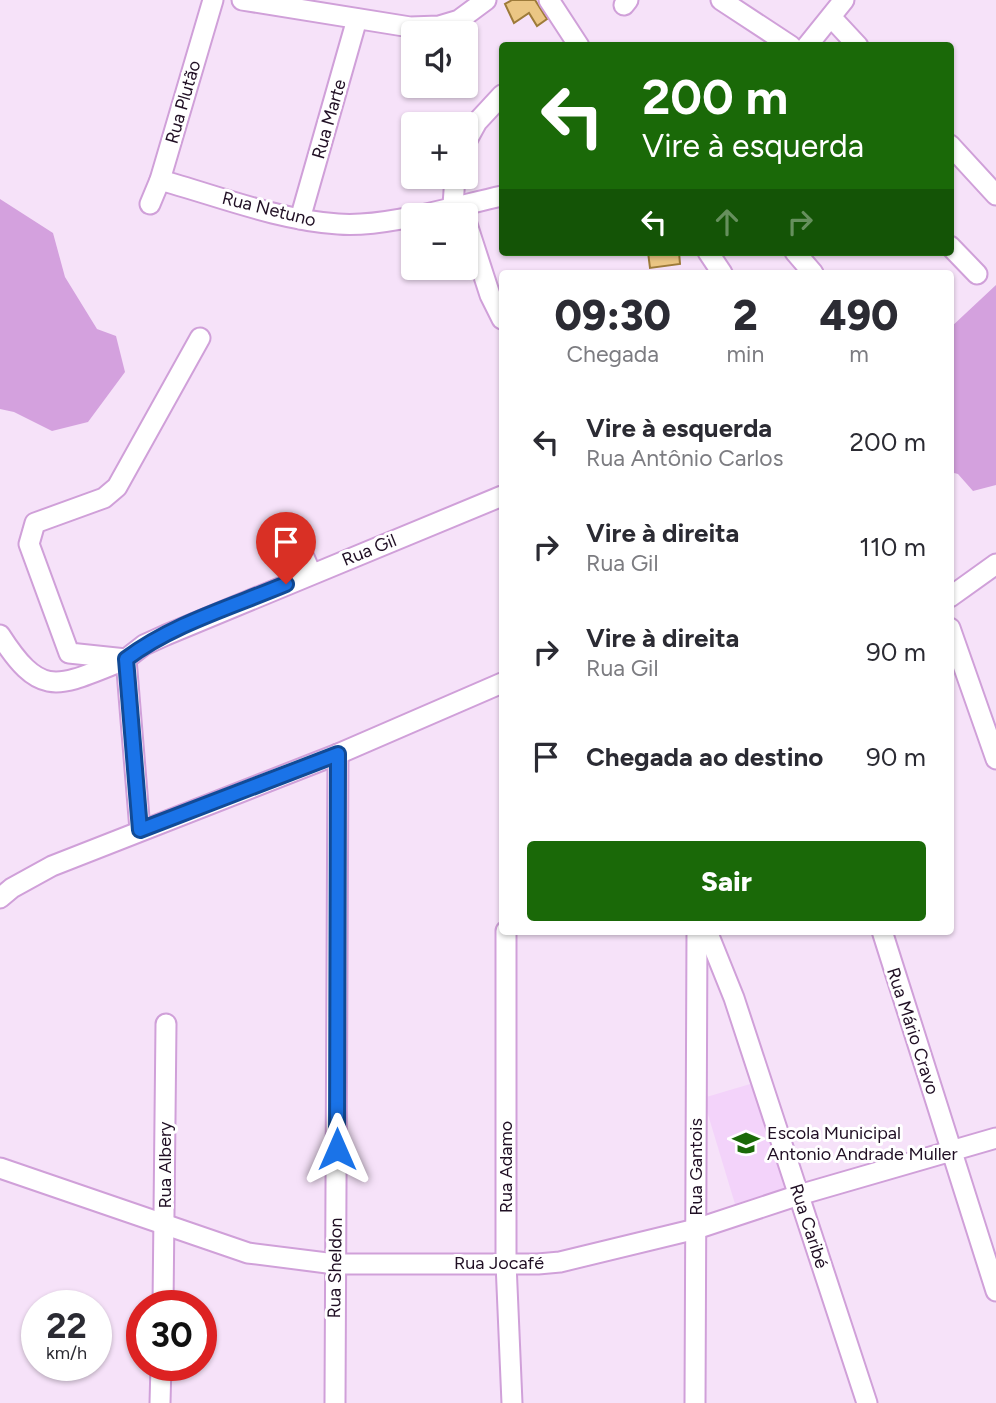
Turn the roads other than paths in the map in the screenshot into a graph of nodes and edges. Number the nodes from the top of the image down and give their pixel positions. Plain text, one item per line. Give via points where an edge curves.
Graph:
1 (213, 0) edge
2 (242, 0) edge
3 (486, 0) edge
4 (549, 0) edge
5 (721, 0) edge
6 (844, 0) edge
7 (831, 17) junction
8 (357, 19) junction
9 (574, 42) edge
10 (786, 42) edge
11 (810, 42) edge
12 (854, 42) edge
13 (499, 98) edge
14 (478, 121) edge
15 (954, 149) edge
16 (160, 180) junction
17 (996, 195) edge
18 (499, 197) edge
19 (150, 204) dead end
20 (478, 205) edge
21 (300, 219) junction
22 (401, 219) edge
23 (954, 250) edge
24 (798, 256) edge
25 (478, 260) edge
26 (810, 270) edge
27 (977, 274) dead end
28 (499, 313) edge
29 (200, 338) dead end
30 (499, 497) edge
31 (293, 532) dead end
32 (996, 564) edge
33 (311, 573) junction
34 (954, 594) edge
35 (0, 635) edge
36 (126, 659) junction
37 (957, 660) edge
38 (499, 684) edge
39 (338, 754) junction
40 (996, 759) edge
41 (140, 830) junction
42 (0, 898) edge
43 (506, 935) edge
44 (697, 935) edge
45 (709, 935) edge
46 (883, 935) edge
47 (166, 1024) dead end
48 (996, 1138) edge
49 (952, 1152) junction
50 (0, 1168) edge
51 (800, 1195) junction
52 (165, 1225) junction
53 (696, 1229) junction
54 (506, 1263) junction
55 (335, 1264) junction
56 (163, 1290) edge
57 (996, 1291) edge
58 (161, 1381) edge
59 (160, 1403) edge
60 (335, 1403) edge
61 (512, 1403) edge
62 (695, 1403) edge
63 (867, 1403) edge

1 - 16 street, Rua Plutão
2 - 8 street
3 - 8 street via 459,20 439,26
4 - 9 street
5 - 10 street
6 - 7 street
7 - 11 street
7 - 12 street
8 - 21 street, Rua Marte
13 - 14 street
15 - 17 street
16 - 19 street, Rua Plutão
16 - 21 street, Rua Netuno
18 - 20 street, Rua Netuno
21 - 22 street, Rua Netuno via 340,225
23 - 27 street
24 - 26 street
25 - 28 street
29 - 36 street via 117,487 104,498 35,523 29,544 69,653
30 - 33 street, Rua Gil
31 - 33 street
32 - 34 street
33 - 36 street, Rua Gil via 144,645
35 - 36 street, Rua Gil via 15,659 41,681 81,677
36 - 41 street
37 - 40 street
38 - 39 street
39 - 41 street
39 - 55 street, Rua Sheldon
41 - 42 street via 52,866
43 - 54 street, Rua Adamo
44 - 53 street, Rua Gantois
45 - 51 street, Rua Caribé
46 - 49 street, Rua Mário Cravo
47 - 52 street, Rua Albery
48 - 49 street, Rua Jocafé
49 - 51 street, Rua Jocafé
49 - 57 street, Rua Mário Cravo
50 - 52 street, Rua Jocafé
51 - 53 street, Rua Jocafé
51 - 63 street, Rua Caribé
52 - 55 street, Rua Jocafé via 248,1253
52 - 56 street, Rua Albery
53 - 54 street, Rua Jocafé via 560,1262
53 - 62 street, Rua Gantois
54 - 55 street, Rua Jocafé
54 - 61 street, Rua Adamo
55 - 60 street, Rua Sheldon
58 - 59 street

